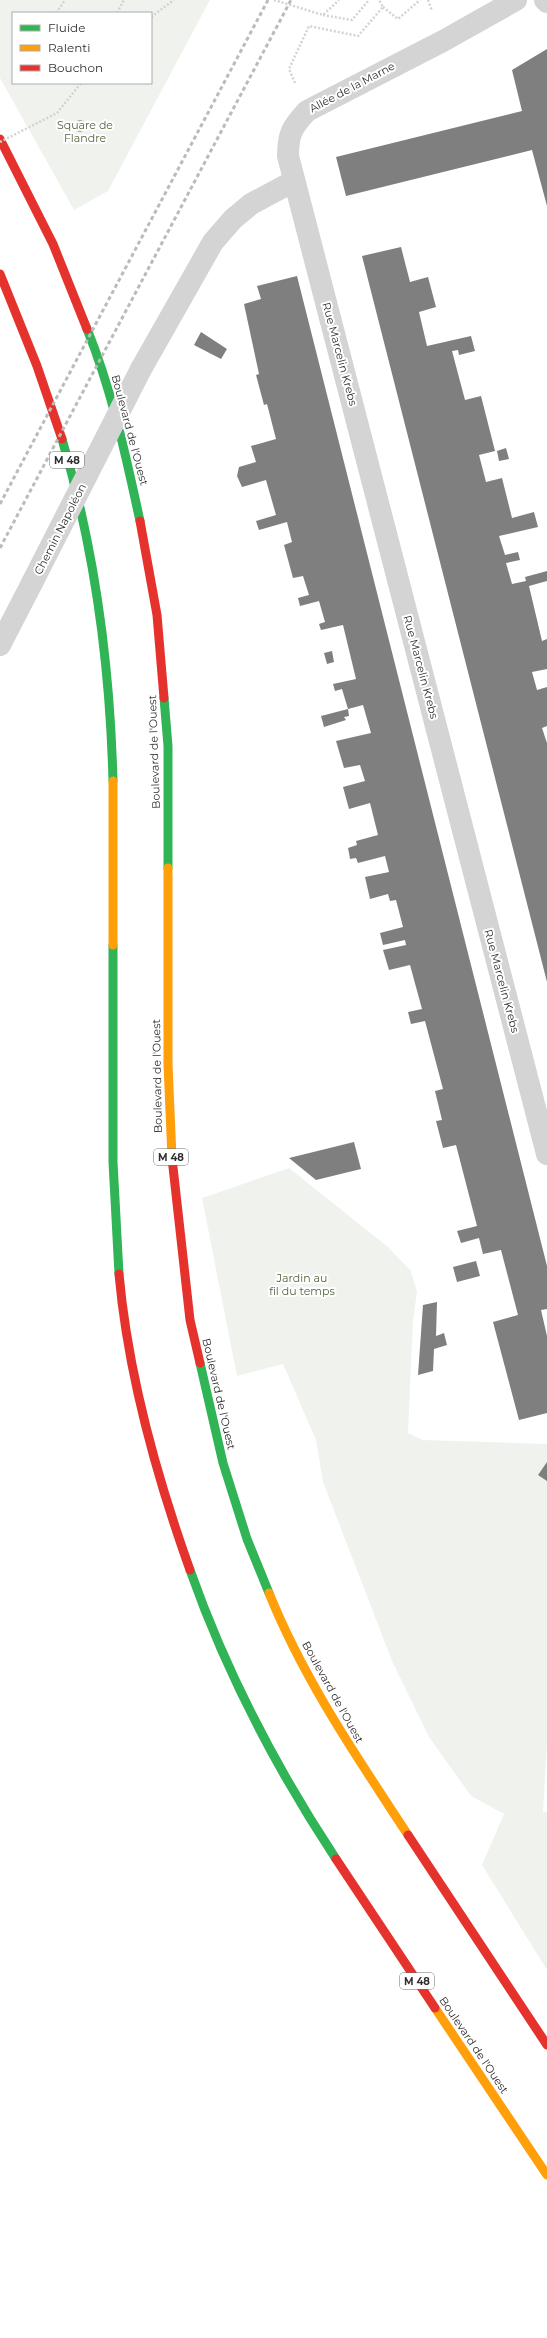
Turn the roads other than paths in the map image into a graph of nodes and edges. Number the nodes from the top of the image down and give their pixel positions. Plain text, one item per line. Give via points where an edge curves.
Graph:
1 (516, 0) edge
2 (0, 139) edge
3 (294, 181) junction
4 (0, 274) edge
5 (0, 646) edge
6 (547, 1154) edge
7 (547, 2045) edge
8 (547, 2175) edge

1 - 3 street, Allée de la Marne via 444,41 307,111 296,123 288,138 288,156
2 - 7 main road, Boulevard de l'Ouest / M 48 via 53,244 96,351 127,462 149,564 157,615 168,746 168,1064 171,1152 190,1320 223,1463 247,1539 273,1603 334,1723
3 - 5 street, Chemin Napoléon, bridge via 251,204 233,219 213,242 141,369
3 - 6 street, Rue Marcelin Krebs
4 - 8 main road, Boulevard de l'Ouest / M 48 via 28,342 67,458 84,524 100,629 113,761 115,1235 127,1335 154,1458 188,1567 268,1748 340,1865

